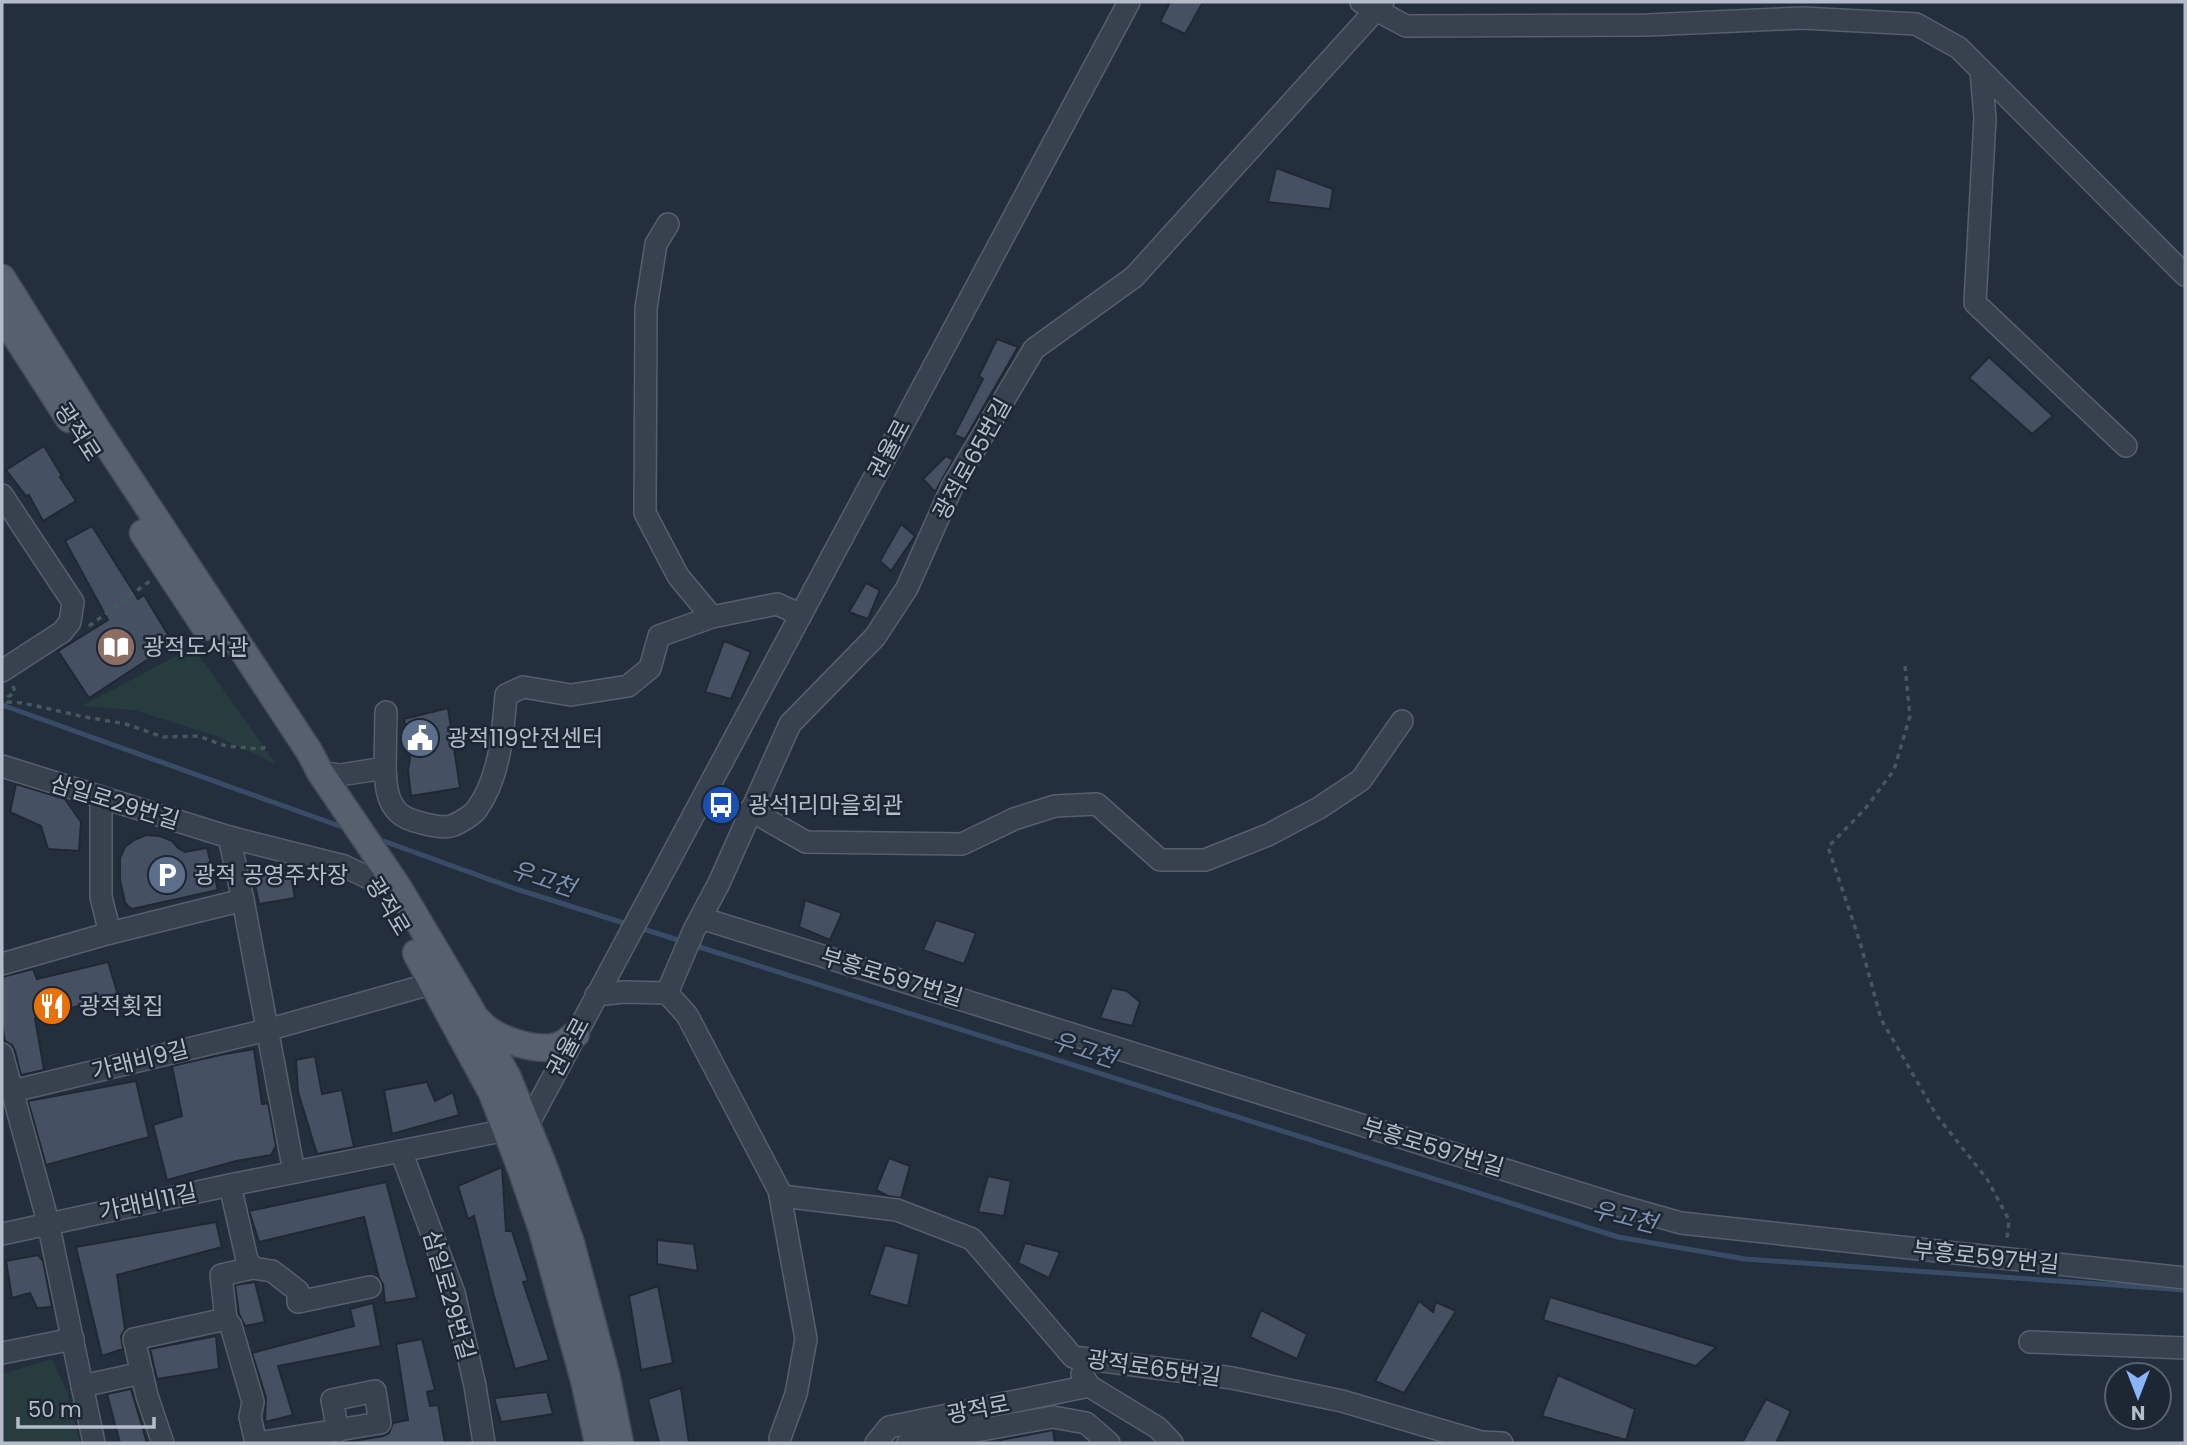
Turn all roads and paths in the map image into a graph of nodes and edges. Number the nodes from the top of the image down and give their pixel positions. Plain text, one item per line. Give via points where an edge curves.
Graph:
1 (1129, 2) edge
2 (1374, 5) edge
3 (1981, 70) junction
4 (668, 224) dead end
5 (2185, 275) edge
6 (2, 278) edge
7 (2, 315) edge
8 (2126, 446) dead end
9 (2, 495) edge
10 (8, 518) edge
11 (155, 578) dead end
12 (107, 612) junction
13 (801, 615) junction
14 (712, 617) junction
15 (111, 618) dead end
16 (97, 619) dead end
17 (1905, 666) dead end
18 (7, 677) edge
19 (386, 712) dead end
20 (1402, 722) dead end
21 (270, 746) dead end
22 (2, 766) edge
23 (385, 768) junction
24 (320, 772) junction
25 (330, 797) junction
26 (101, 798) junction
27 (750, 810) junction
28 (229, 837) junction
29 (373, 870) junction
30 (243, 900) junction
31 (697, 924) junction
32 (110, 933) junction
33 (2, 964) edge
34 (434, 983) junction
35 (667, 993) junction
36 (596, 995) junction
37 (471, 1010) junction
38 (267, 1030) junction
39 (576, 1034) junction
40 (2, 1054) edge
41 (13, 1091) junction
42 (517, 1128) junction
43 (401, 1151) junction
44 (294, 1172) junction
45 (230, 1185) junction
46 (779, 1190) junction
47 (48, 1223) junction
48 (2, 1234) edge
49 (2005, 1259) junction
50 (253, 1268) junction
51 (2185, 1278) edge
52 (370, 1287) dead end
53 (226, 1319) junction
54 (73, 1339) junction
55 (2030, 1342) dead end
56 (2185, 1348) edge
57 (2, 1353) edge
58 (1073, 1357) junction
59 (142, 1373) junction
60 (82, 1386) junction
61 (1089, 1386) junction
62 (338, 1431) dead end
63 (780, 1438) dead end
64 (94, 1443) edge
65 (163, 1443) edge
66 (257, 1443) edge
67 (484, 1443) edge
68 (598, 1443) edge
69 (620, 1443) edge
70 (876, 1443) edge
71 (908, 1443) edge
72 (1109, 1443) edge
73 (1172, 1443) edge
74 (1502, 1443) edge

1 - 13 street, 권율로
2 - 3 street via 1406,26 1647,25 1803,18 1916,24 1959,48
2 - 27 street, 광적로65번길 via 1134,277 1034,349 951,487 907,588 875,637 790,724
3 - 5 street
3 - 8 street via 1985,118 1975,303
4 - 14 street via 656,244 646,308 645,513 678,576
6 - 24 main road, 광적로
7 - 25 main road, 광적로 via 175,582
9 - 10 street
10 - 18 street via 73,602 70,622 62,632
11 - 12 path
12 - 15 path
12 - 16 path
13 - 14 street via 777,604
13 - 36 street, 권율로
14 - 23 street via 659,636 650,668 628,686 571,695 523,687 506,695 490,788 475,812 450,827 422,824 400,814 388,796
17 - 49 path via 1910,716 1895,770 1866,809 1828,847 1881,1019 1937,1116 1987,1179 2009,1220
18 - 21 path via 15,692 7,702 126,724 163,737 198,736 226,746
19 - 23 street
20 - 27 street via 1361,780 1268,835 1205,860 1160,860 1097,804 1055,806 962,844 806,842
22 - 26 street, 삼일로29번길
23 - 24 street via 340,775
24 - 25 main road, 광적로
25 - 29 main road
26 - 28 street, 삼일로29번길
26 - 32 street via 101,897
27 - 31 street, 광적로65번길
28 - 29 street, 삼일로29번길
28 - 30 street
29 - 34 main road, 광적로
29 - 37 main road, 광적로
30 - 32 street
30 - 38 street
31 - 35 street, 광적로65번길
31 - 49 street, 부흥로597번길 via 1681,1223
32 - 33 street
34 - 38 street
34 - 42 main road, 광적로 via 492,1093
35 - 36 street
35 - 46 street via 687,1015
36 - 39 street, 권율로
37 - 39 main road via 486,1029 519,1043 542,1048 561,1045
37 - 42 main road, 광적로 via 508,1078
38 - 41 street, 가래비9길
38 - 44 street
39 - 42 street, 권율로
40 - 41 street
41 - 47 street
42 - 43 street
42 - 68 main road, 광적로
42 - 69 main road, 광적로 via 571,1244
43 - 44 street
43 - 67 street, 삼일로29번길 via 454,1293
44 - 45 street, 가래비11길
45 - 47 street, 가래비11길
45 - 50 street via 247,1260
46 - 58 street, 광적로65번길 via 782,1196 897,1210 972,1239
46 - 63 street via 806,1339 796,1394
47 - 48 street, 가래비11길
47 - 54 street
49 - 51 street, 부흥로597번길
50 - 52 street via 272,1271 299,1291 299,1302
50 - 53 street via 221,1275
53 - 59 street via 134,1339
53 - 66 street via 253,1402 250,1417
54 - 57 street
54 - 60 street
55 - 56 street
58 - 61 street
58 - 74 street, 광적로65번길 via 1232,1378 1342,1401 1481,1442
59 - 60 street
59 - 65 street
60 - 64 street
61 - 70 street, 광적로 via 889,1427
61 - 73 street via 1158,1428
62 - 66 street
71 - 72 street via 1053,1417 1086,1423

